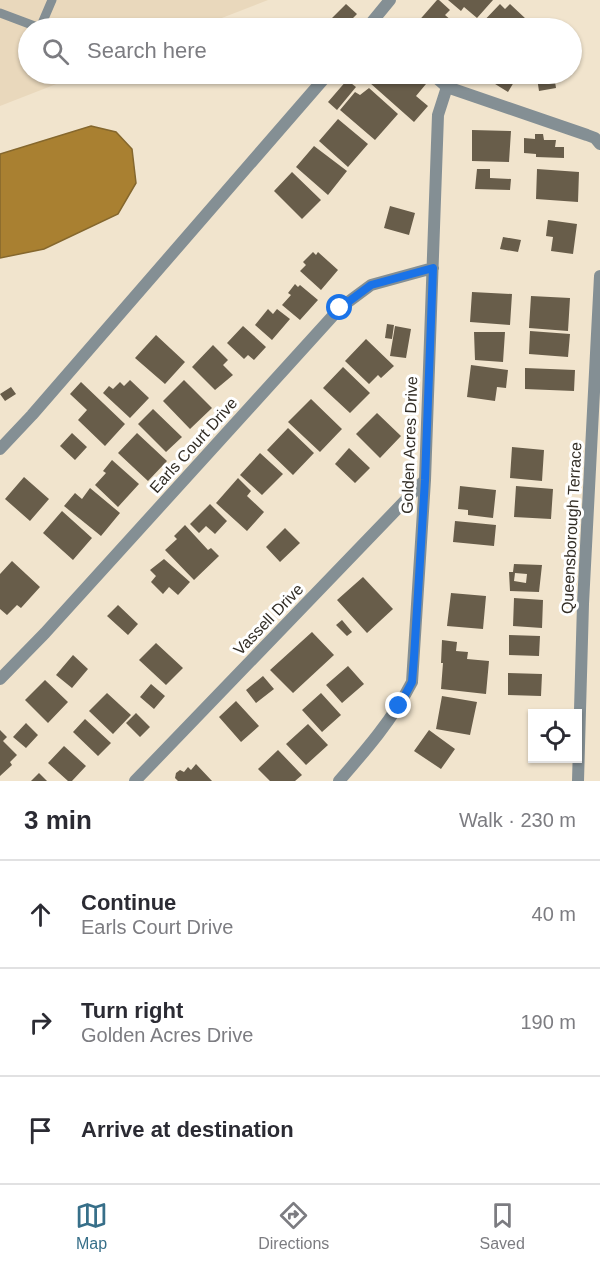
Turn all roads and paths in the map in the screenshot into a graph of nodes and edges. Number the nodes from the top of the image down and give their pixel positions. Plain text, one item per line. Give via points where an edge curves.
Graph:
1 (52, 0) edge
2 (390, 0) edge
3 (0, 14) edge
4 (44, 18) edge
5 (379, 18) edge
6 (18, 20) edge
7 (319, 84) edge
8 (444, 84) edge
9 (447, 87) junction
10 (600, 144) edge
11 (433, 268) junction
12 (600, 276) edge
13 (0, 449) edge
14 (425, 480) junction
15 (0, 679) edge
16 (135, 781) edge
17 (339, 781) edge
18 (578, 781) edge

1 - 4 lane
2 - 5 street
3 - 6 lane
7 - 13 street
8 - 9 street
9 - 10 street via 587,135
9 - 11 street, Golden Acres Drive via 438,115
11 - 14 street, Golden Acres Drive
11 - 15 street, Earls Court Drive via 371,285 340,308
12 - 18 street, Queensborough Terrace
14 - 16 street, Vassell Drive
14 - 17 street, Golden Acres Drive via 412,682 399,706

